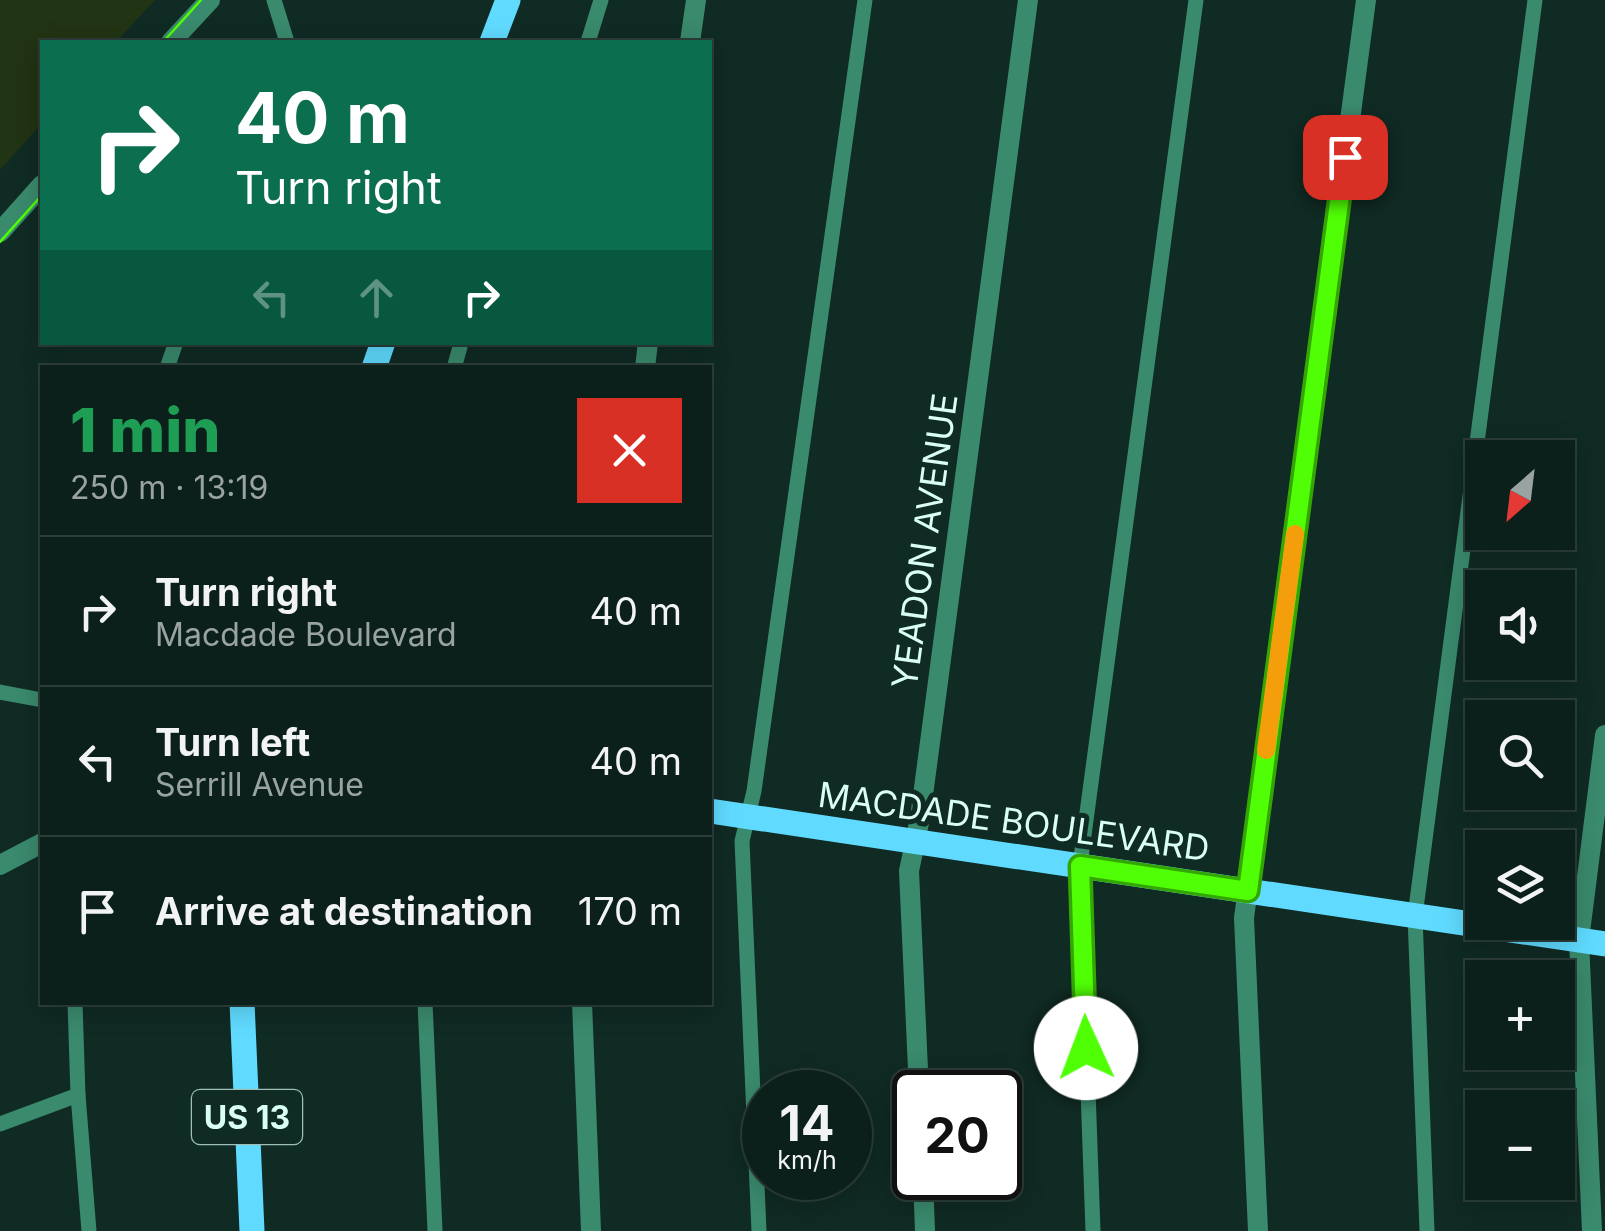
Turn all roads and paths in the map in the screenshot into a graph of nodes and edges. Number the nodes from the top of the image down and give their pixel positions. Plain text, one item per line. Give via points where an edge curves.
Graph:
1 (210, 0) edge
2 (274, 0) edge
3 (508, 0) edge
4 (601, 0) edge
5 (696, 0) edge
6 (866, 0) edge
7 (1028, 0) edge
8 (1196, 0) edge
9 (1366, 0) edge
10 (1535, 0) edge
11 (174, 40) edge
12 (286, 40) edge
13 (493, 40) edge
14 (589, 40) edge
15 (690, 40) edge
16 (40, 187) edge
17 (0, 232) edge
18 (460, 347) dead end
19 (455, 365) edge
20 (0, 692) edge
21 (40, 700) edge
22 (1605, 735) edge
23 (712, 811) edge
24 (748, 816) junction
25 (915, 841) junction
26 (40, 844) edge
27 (0, 865) edge
28 (1080, 866) junction
29 (1248, 891) junction
30 (1415, 916) junction
31 (1592, 942) edge
32 (75, 1005) edge
33 (242, 1005) edge
34 (425, 1005) edge
35 (582, 1005) edge
36 (918, 1070) edge
37 (78, 1094) junction
38 (0, 1124) edge
39 (924, 1200) edge
40 (89, 1231) edge
41 (252, 1231) edge
42 (435, 1231) edge
43 (592, 1231) edge
44 (759, 1231) edge
45 (925, 1231) edge
46 (1093, 1231) edge
47 (1258, 1231) edge
48 (1427, 1231) edge
49 (1592, 1231) edge

1 - 11 street
2 - 12 lane
3 - 13 main road
4 - 14 lane
5 - 15 street
6 - 24 lane
7 - 25 street, YEADON AVENUE
8 - 28 lane
9 - 29 street
10 - 30 lane
16 - 17 street
18 - 19 lane
20 - 21 lane
22 - 31 street
23 - 24 main road, MACDADE BOULEVARD
24 - 25 main road, MACDADE BOULEVARD
24 - 44 lane via 742,841
25 - 28 main road, MACDADE BOULEVARD
25 - 36 street, YEADON AVENUE via 909,872
26 - 27 street
28 - 29 main road, MACDADE BOULEVARD
28 - 46 lane
29 - 30 main road, MACDADE BOULEVARD
29 - 47 street via 1244,928
30 - 31 main road, MACDADE BOULEVARD
30 - 48 lane
31 - 49 street
32 - 37 lane
33 - 41 main road, US 13
34 - 42 lane
35 - 43 street
37 - 38 lane
37 - 40 lane
39 - 45 street

